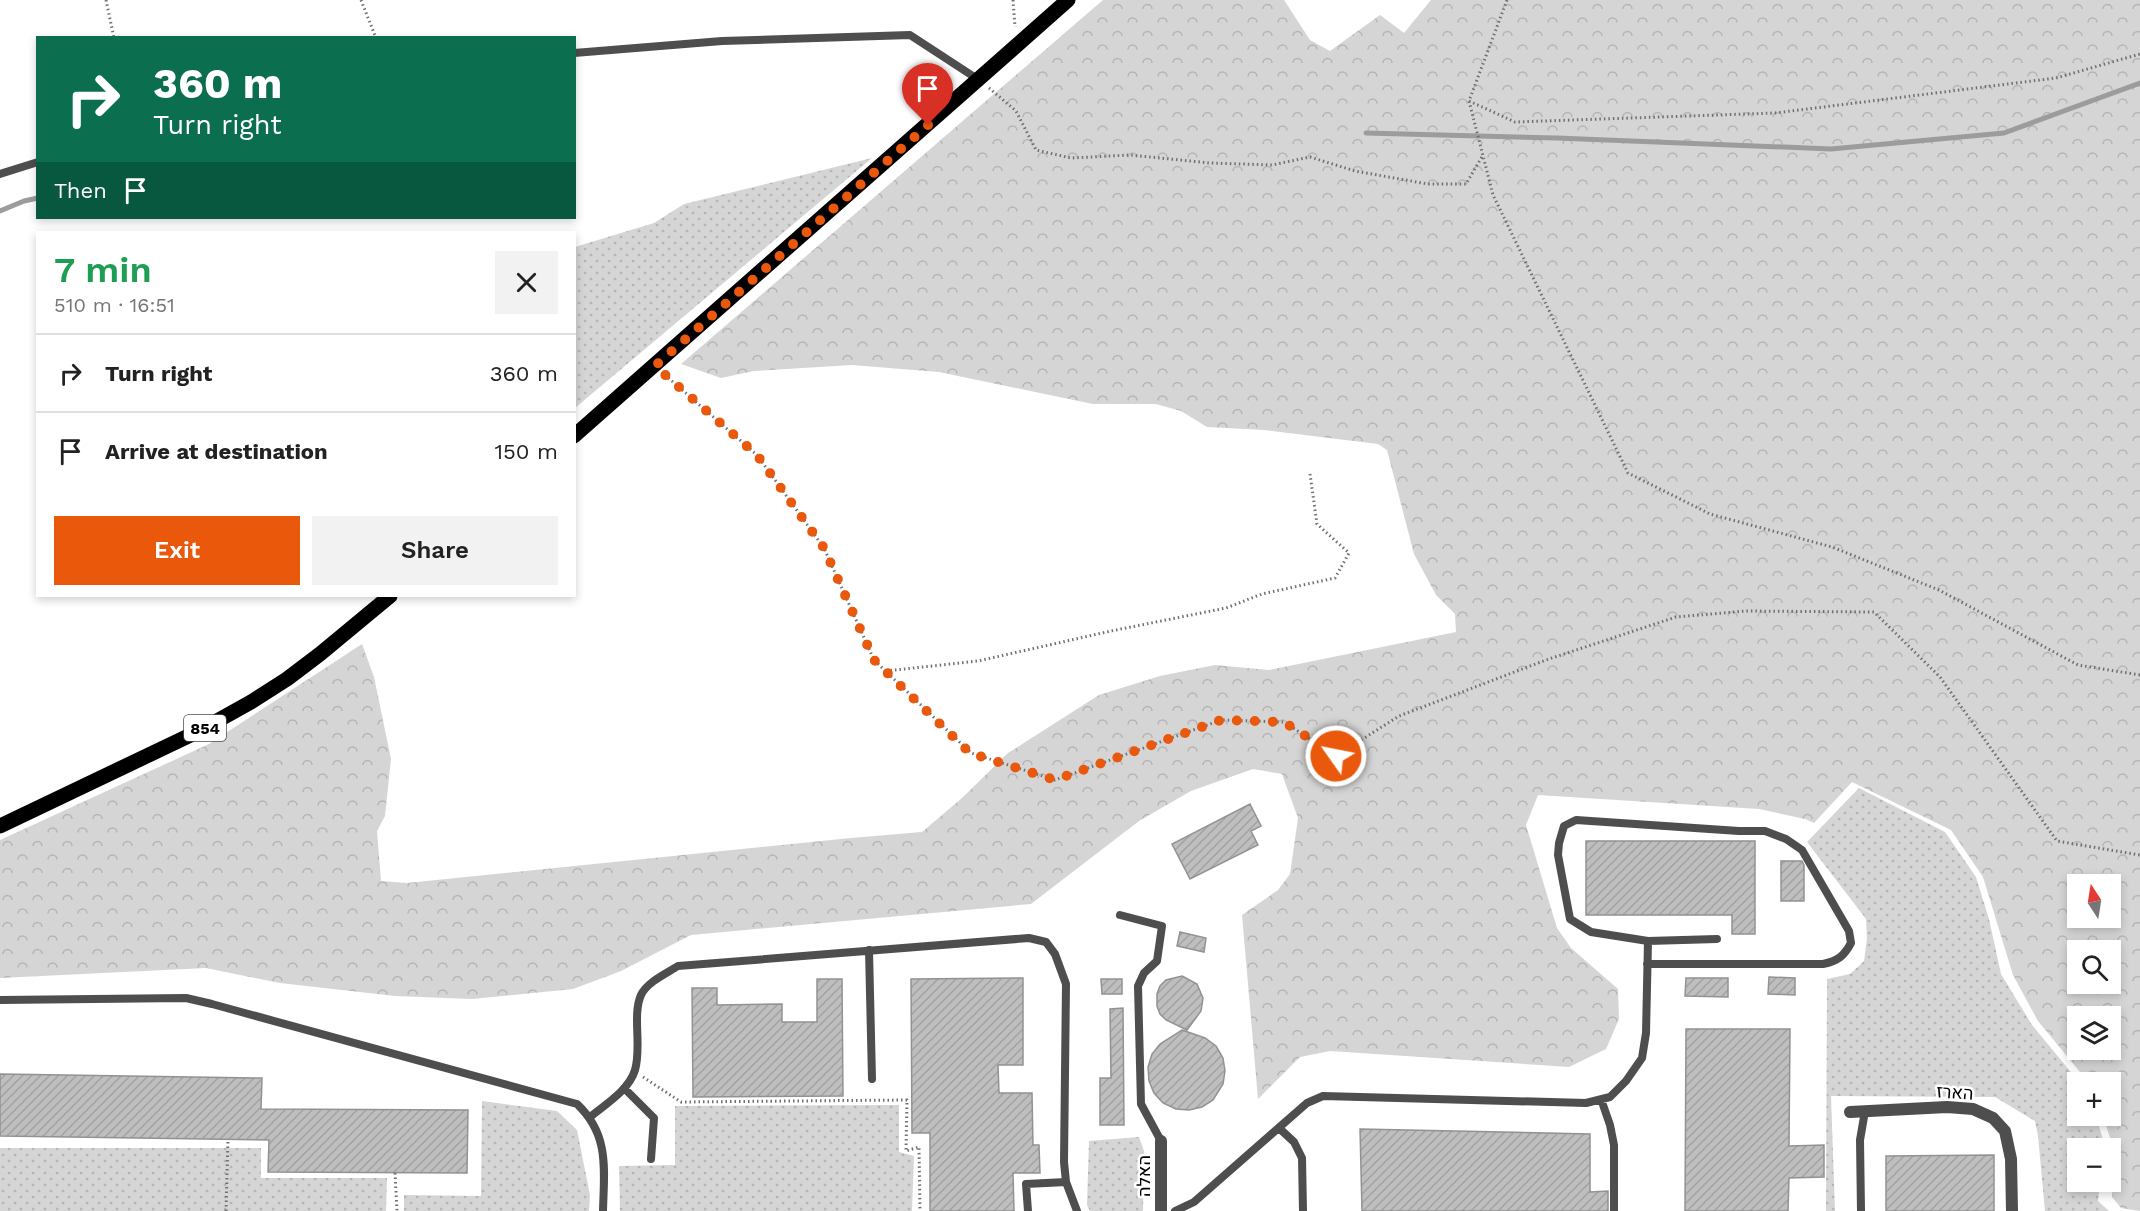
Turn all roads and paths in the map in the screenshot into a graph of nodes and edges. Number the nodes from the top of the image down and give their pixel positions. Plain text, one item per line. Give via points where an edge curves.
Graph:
1 (106, 0) edge
2 (361, 0) edge
3 (1013, 0) edge
4 (1068, 0) edge
5 (1507, 0) edge
6 (114, 36) edge
7 (375, 36) edge
8 (1016, 46) junction
9 (576, 53) edge
10 (2140, 54) edge
11 (979, 80) junction
12 (1469, 100) junction
13 (1483, 155) junction
14 (36, 163) edge
15 (0, 174) edge
16 (655, 366) junction
17 (576, 434) edge
18 (1310, 474) dead end
19 (389, 597) edge
20 (886, 671) junction
21 (2140, 675) edge
22 (0, 826) edge
23 (2140, 855) edge
24 (1120, 915) dead end
25 (1717, 939) dead end
26 (1648, 941) junction
27 (869, 950) junction
28 (1647, 964) junction
29 (0, 1000) edge
30 (635, 1071) junction
31 (872, 1079) dead end
32 (624, 1088) junction
33 (1600, 1099) junction
34 (1850, 1112) dead end
35 (1865, 1112) junction
36 (590, 1117) junction
37 (1279, 1128) junction
38 (228, 1139) dead end
39 (1161, 1141) joint
40 (651, 1159) dead end
41 (395, 1173) dead end
42 (1066, 1182) junction
43 (226, 1211) edge
44 (397, 1211) edge
45 (603, 1211) edge
46 (920, 1211) edge
47 (1028, 1211) edge
48 (1077, 1211) edge
49 (1161, 1211) edge
50 (1175, 1211) edge
51 (1303, 1211) edge
52 (1614, 1211) edge
53 (1861, 1211) edge
54 (2012, 1211) edge

1 - 6 path
2 - 7 path
3 - 8 path
4 - 8 main road
5 - 12 path
8 - 11 main road
9 - 11 lane via 722,41 910,35
10 - 12 path via 2056,78 1775,113 1515,122
11 - 13 path via 1016,111 1036,150 1071,158 1130,155 1272,165 1310,157 1354,171 1438,184 1466,184
11 - 16 main road
12 - 13 path
13 - 21 path via 1494,195 1628,473 1710,514 1832,547 1939,590 2078,665
14 - 15 lane
16 - 17 main road
16 - 20 path via 757,455 824,548 874,660
18 - 20 path via 1317,524 1349,553 1335,578 1262,594 1226,608 978,661
19 - 22 main road, 854 via 320,654 251,702
20 - 23 path via 970,753 1055,780 1221,720 1284,722 1336,756 1399,716 1546,660 1676,617 1746,611 1874,612 1940,677 2057,841
24 - 39 lane via 1162,926 1157,961 1144,973 1138,986 1141,1104
25 - 26 lane
26 - 28 lane
26 - 28 lane via 1591,932 1570,919 1558,855 1564,826 1576,820 1765,831 1786,839 1802,849 1849,931 1851,943 1835,962 1823,964
27 - 30 lane via 678,966 642,994
27 - 31 lane
27 - 42 lane via 1029,938 1046,942 1062,968 1066,984
28 - 33 lane via 1642,1058 1626,1082
29 - 36 lane via 186,998 577,1104
30 - 32 lane
30 - 46 path via 681,1101 907,1100 906,1151 919,1147
32 - 36 lane
32 - 40 lane via 654,1118
33 - 37 lane via 1586,1103 1323,1096 1307,1103
33 - 52 lane via 1614,1146
34 - 35 street, הארז
35 - 53 lane via 1860,1140
35 - 54 street, הארז via 1947,1107 1973,1109 1993,1118 2005,1131 2011,1159
36 - 45 lane via 601,1141
37 - 50 lane via 1194,1202
37 - 51 lane via 1294,1142 1302,1158
38 - 43 path
39 - 49 street, האלה
41 - 44 path
42 - 47 lane via 1026,1184
42 - 48 lane

